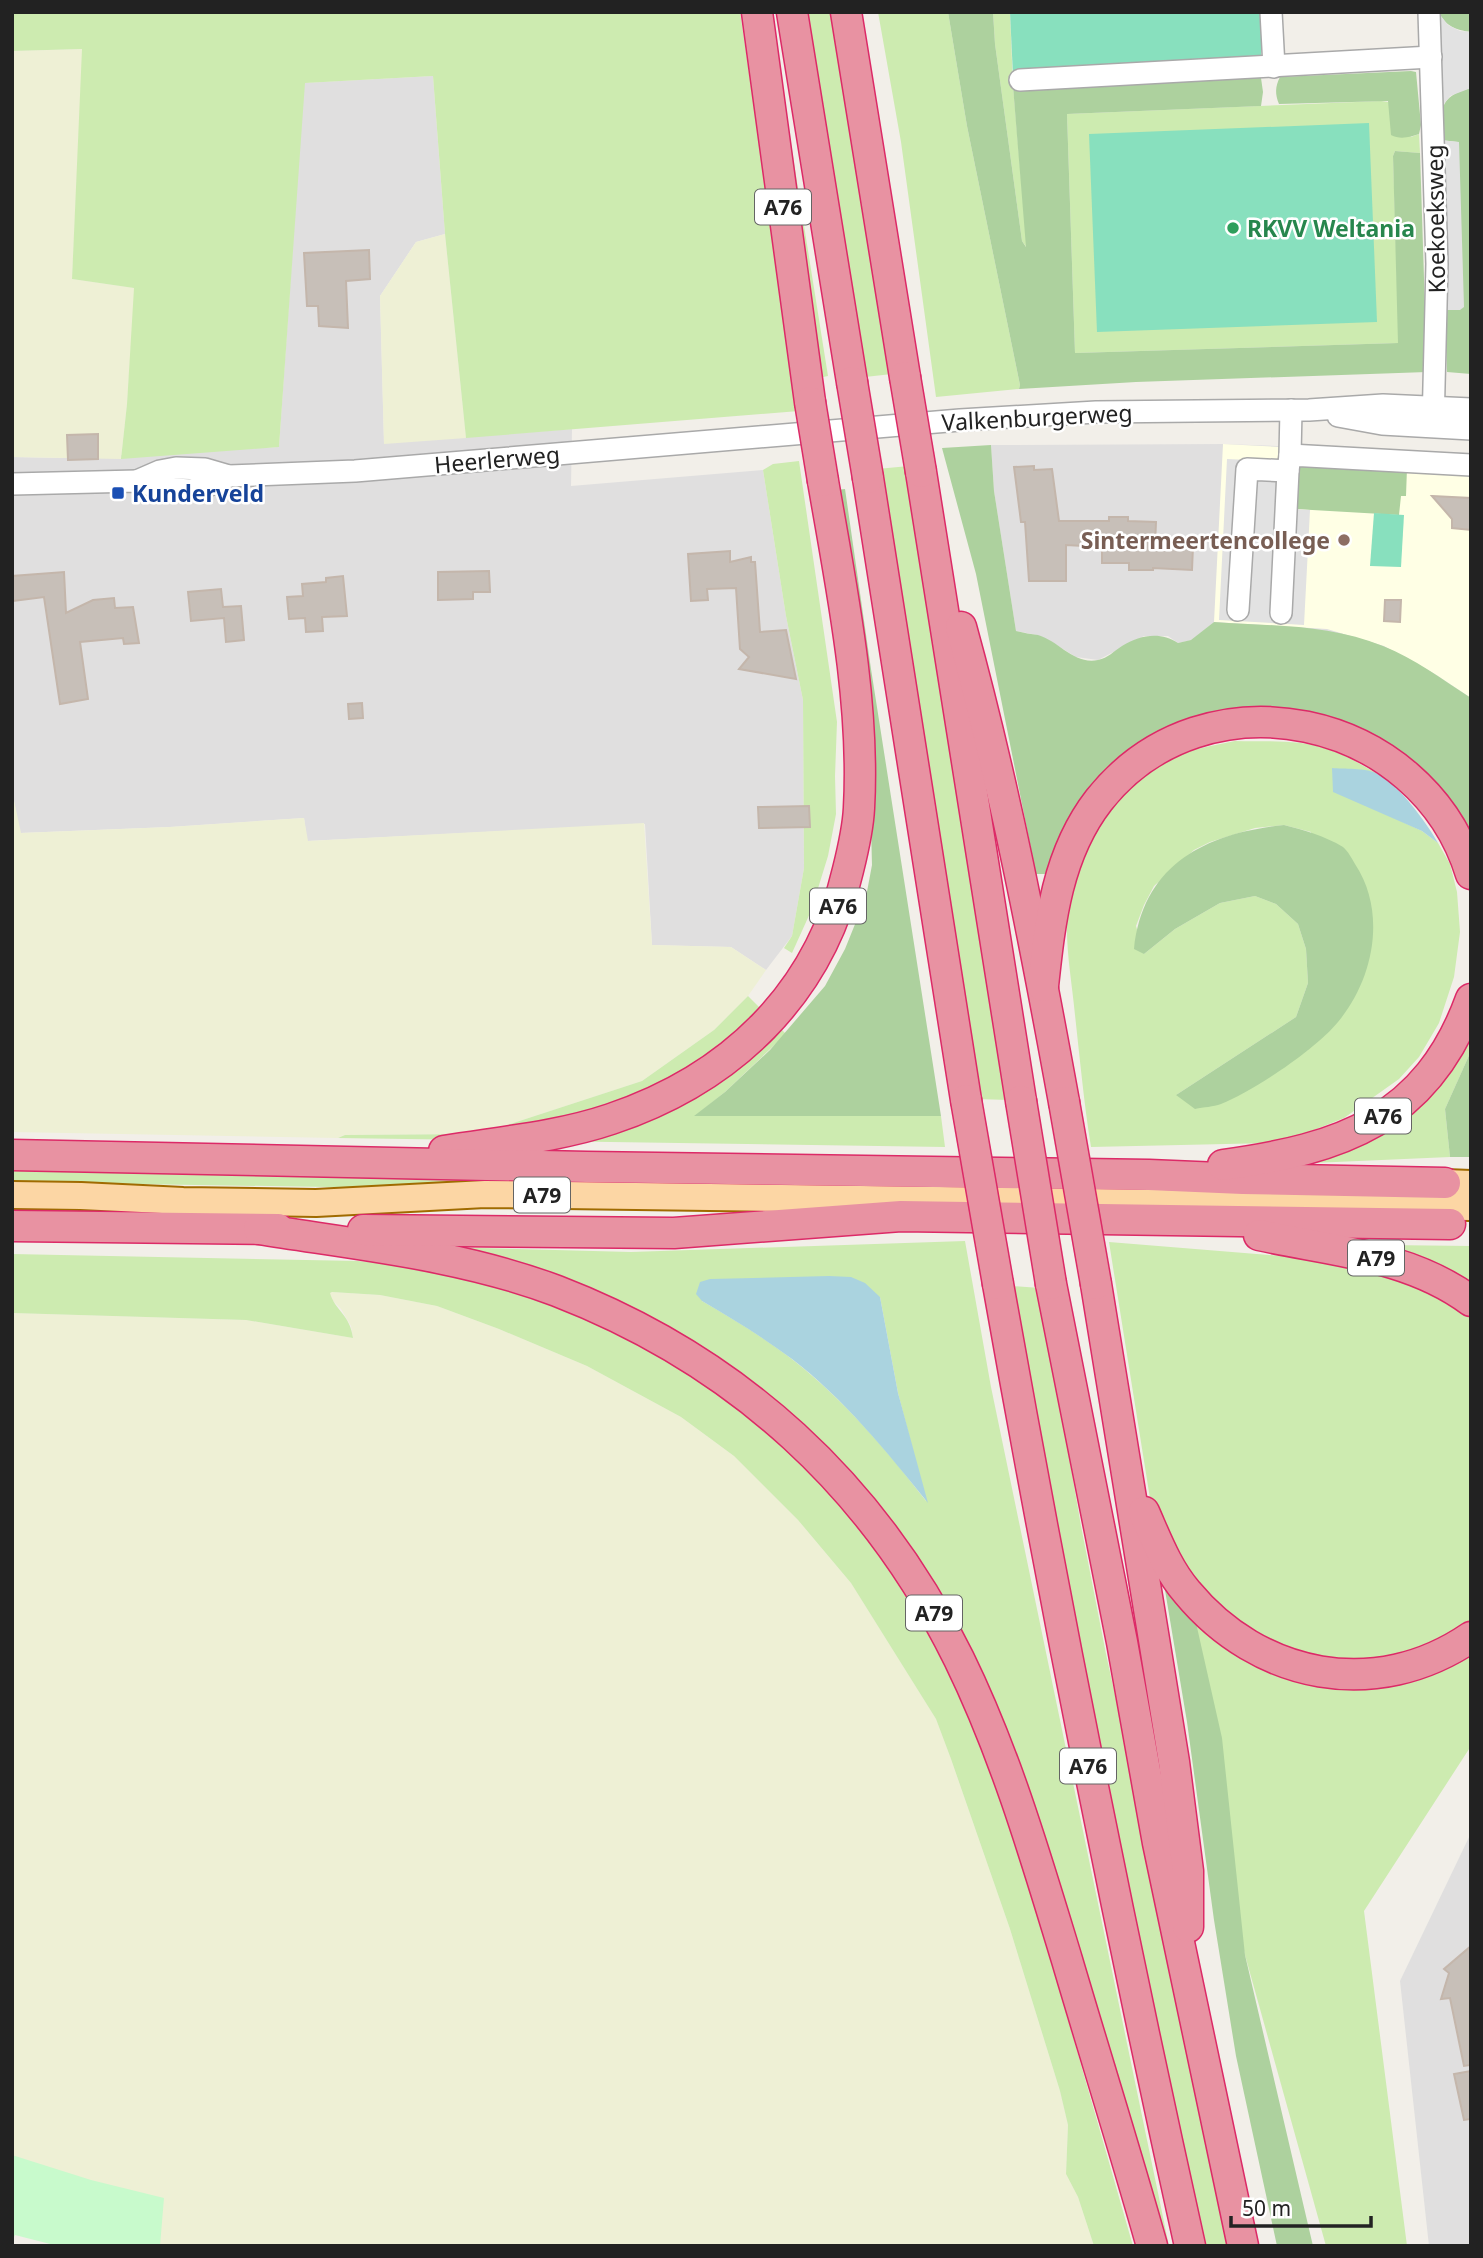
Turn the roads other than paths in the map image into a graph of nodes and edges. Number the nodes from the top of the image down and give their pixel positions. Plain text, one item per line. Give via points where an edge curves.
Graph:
1 (757, 12) edge
2 (792, 12) edge
3 (846, 12) edge
4 (1271, 12) edge
5 (1429, 12) edge
6 (1431, 57) junction
7 (1274, 67) junction
8 (1020, 80) dead end
9 (1471, 409) edge
10 (1300, 410) junction
11 (1434, 416) junction
12 (1471, 429) edge
13 (765, 438) joint
14 (1289, 463) junction
15 (1471, 465) edge
16 (922, 480) junction
17 (12, 484) edge
18 (1238, 610) dead end
19 (1281, 613) dead end
20 (1471, 874) edge
21 (1043, 986) junction
22 (1471, 999) edge
23 (12, 1155) edge
24 (371, 1163) junction
25 (1149, 1175) junction
26 (1458, 1183) edge
27 (12, 1195) edge
28 (1464, 1219) edge
29 (1195, 1220) junction
30 (12, 1226) edge
31 (259, 1229) junction
32 (1471, 1301) edge
33 (1126, 1471) junction
34 (1471, 1637) edge
35 (1188, 1990) junction
36 (1152, 2246) edge
37 (1190, 2246) edge
38 (1243, 2246) edge

1 - 24 highway, A76, bridge via 853,677 859,810 835,916 799,985 768,1023 701,1078 607,1121 549,1135
2 - 37 highway, A76, bridge via 998,1284 1067,1661
3 - 16 highway, A76, bridge
4 - 7 street
5 - 6 street, Koekoeksweg
6 - 7 street
6 - 11 street, Koekoeksweg via 1437,264
7 - 8 street
9 - 11 street, Valkenburgerweg
10 - 11 street, Valkenburgerweg via 1383,405
10 - 13 street, Valkenburgerweg via 1096,412
10 - 14 street
11 - 12 street, Valkenburgerweg
13 - 17 street, Heerlerweg via 355,471 229,476 183,467 137,481
14 - 15 street
14 - 18 street via 1247,469
14 - 19 street
16 - 21 highway, A76 via 984,709
16 - 35 highway, A76, bridge via 1051,1284
20 - 21 highway, A76 via 1458,841 1427,794 1403,771 1355,741 1283,722 1243,722 1199,732 1166,746 1130,770 1089,814 1054,902
21 - 33 highway, A76, bridge
22 - 25 highway, A76 via 1446,1054 1419,1088 1365,1127 1297,1152
23 - 24 highway, A79
24 - 25 highway, A79
25 - 26 highway, A79
27 - 28 main road, A79 via 249,1203 485,1194
28 - 29 highway, A79
29 - 31 highway, A79 via 901,1216 637,1234
29 - 32 highway, A79 via 1382,1259
30 - 31 highway, A79
31 - 36 highway, A79 via 468,1264 526,1280 613,1315 691,1357 749,1397 806,1447 855,1500 918,1585 983,1711 1040,1871
33 - 34 highway via 1175,1576 1214,1620 1245,1645 1297,1667 1339,1675 1380,1673 1433,1658
33 - 35 highway, A76 via 1188,1871
35 - 38 highway, A76

